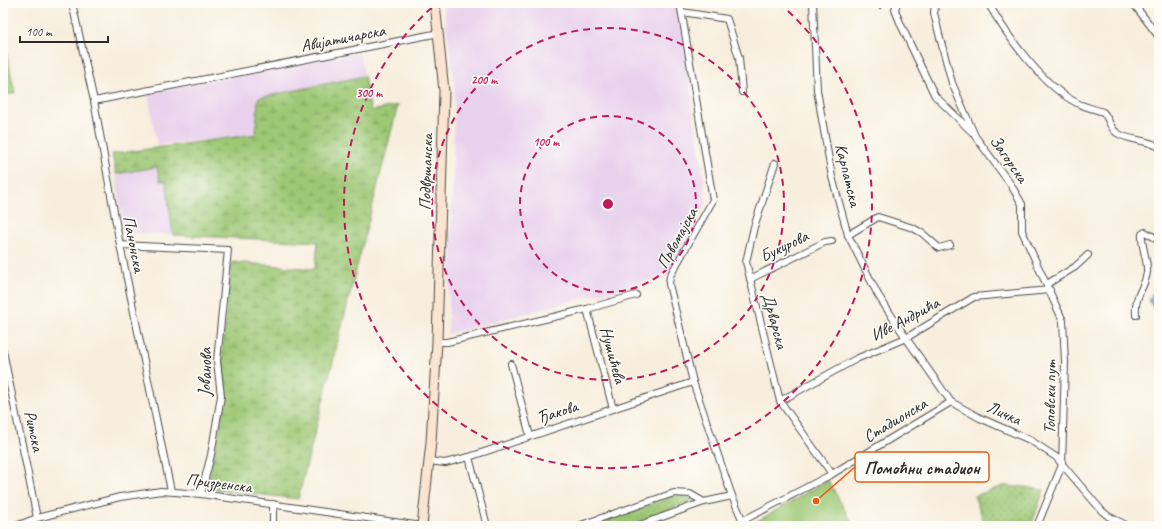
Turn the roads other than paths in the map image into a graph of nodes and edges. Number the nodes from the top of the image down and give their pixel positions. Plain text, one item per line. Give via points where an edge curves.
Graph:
1 (72, 3) edge
2 (435, 3) edge
3 (680, 3) edge
4 (813, 3) edge
5 (898, 3) edge
6 (935, 3) edge
7 (988, 3) edge
8 (1133, 3) edge
9 (682, 12) junction
10 (439, 33) junction
11 (1159, 37) edge
12 (742, 92) dead end
13 (94, 101) junction
14 (976, 136) junction
15 (1159, 147) edge
16 (775, 163) dead end
17 (848, 235) junction
18 (1159, 240) edge
19 (832, 241) dead end
20 (120, 245) junction
21 (950, 245) dead end
22 (1088, 255) dead end
23 (750, 279) junction
24 (1047, 284) junction
25 (1050, 290) junction
26 (636, 295) dead end
27 (586, 309) junction
28 (1136, 315) dead end
29 (1065, 329) joint
30 (906, 338) junction
31 (437, 342) junction
32 (3, 351) edge
33 (511, 364) dead end
34 (693, 382) junction
35 (780, 401) junction
36 (951, 402) junction
37 (613, 409) junction
38 (530, 436) junction
39 (469, 457) junction
40 (429, 461) junction
41 (445, 463) junction
42 (1062, 465) junction
43 (832, 474) junction
44 (427, 479) junction
45 (171, 491) junction
46 (201, 494) junction
47 (732, 496) junction
48 (704, 502) junction
49 (273, 504) junction
50 (37, 518) junction
51 (744, 523) edge
52 (16, 526) edge
53 (273, 526) edge
54 (422, 526) edge
55 (486, 526) edge
56 (578, 526) edge
57 (637, 526) edge
58 (1037, 526) edge
59 (1128, 526) edge

1 - 13 street, Панонска
2 - 10 street, Подвршанска
3 - 9 street, Првомајска
4 - 17 street, Карпатска via 817,90 832,177
5 - 14 street via 895,10 901,26 935,96
6 - 14 street, Загорска via 934,14 947,69 962,109
7 - 15 street via 1019,50 1064,94 1076,103 1103,112 1110,126 1120,135
8 - 11 street
9 - 12 street via 727,19 739,58
9 - 34 street, Првомајска via 713,200 669,279
10 - 13 street, Авијатичарска
10 - 31 street, Подвршанска via 444,91
13 - 20 street, Панонска
14 - 24 street, Загорска via 1012,185 1022,204 1022,231
16 - 23 street, Дрварска via 746,256
17 - 21 street via 878,217 913,228 940,248
17 - 30 street, Карпатска via 878,295
18 - 28 street via 1145,232 1142,234 1142,253 1147,273 1135,301
19 - 23 street, Букурова via 825,242
20 - 45 street, Панонска
20 - 46 street, Јованова via 228,250 217,361 221,396
22 - 24 street
23 - 35 street, Дрварска
24 - 25 street, Загорска
25 - 29 street, Загорска
25 - 30 street, Иве Андрића via 974,298
26 - 27 street
27 - 31 street via 447,342
27 - 37 street, Нушићева
29 - 42 street, Топовски пут
30 - 35 street, Иве Андрића via 856,359
30 - 36 street, Стадионска
31 - 40 street, Подвршанска
32 - 50 street, Ритска
33 - 38 street
34 - 37 street, Ђакова
34 - 47 street, Првомајска
35 - 43 street, Дрварска
36 - 42 street, Личка via 1030,440 1056,457
36 - 43 street, Стадионска
37 - 38 street, Ђакова
38 - 39 street, Ђакова
39 - 41 street, Ђакова
39 - 55 street
40 - 41 street, Ђакова
40 - 44 street, Подвршанска
41 - 44 street via 432,470
42 - 58 street
42 - 59 street, Личка via 1102,511
43 - 51 street, Стадионска
44 - 54 street, Подвршанска
45 - 46 street, Призренска
45 - 50 street, Призренска via 136,494
46 - 49 street, Призренска
47 - 48 street
47 - 51 street, Првомајска
48 - 56 street via 690,494 674,493
48 - 57 street
49 - 53 street
49 - 54 street, Призренска
50 - 52 street, Призренска

